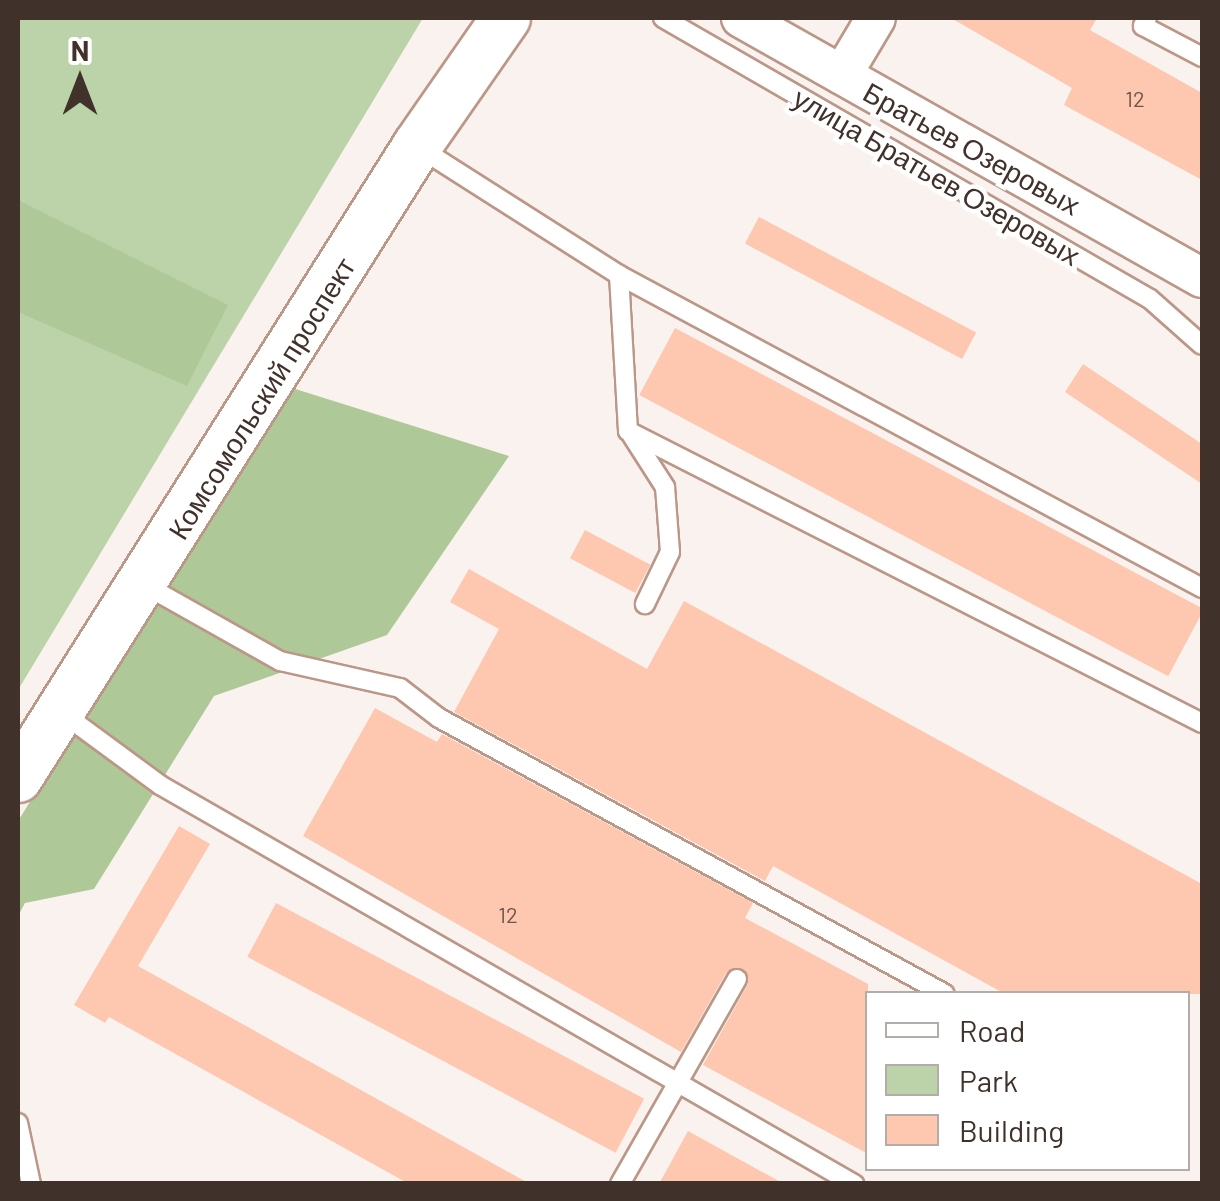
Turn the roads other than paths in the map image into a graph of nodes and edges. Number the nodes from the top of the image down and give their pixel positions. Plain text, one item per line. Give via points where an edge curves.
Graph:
1 (506, 18) edge
2 (663, 18) edge
3 (740, 18) edge
4 (876, 18) edge
5 (1148, 18) edge
6 (1202, 56) edge
7 (842, 75) junction
8 (418, 146) junction
9 (620, 275) junction
10 (1202, 278) edge
11 (1202, 345) edge
12 (628, 431) junction
13 (145, 585) junction
14 (1202, 588) edge
15 (645, 604) dead end
16 (62, 712) junction
17 (1202, 724) edge
18 (18, 778) edge
19 (737, 979) dead end
20 (940, 991) edge
21 (677, 1084) junction
22 (18, 1123) edge
23 (31, 1184) edge
24 (620, 1184) edge
25 (854, 1184) edge

1 - 8 street, Комсомольский проспект
2 - 11 lane, улица Братьев Озеровых via 1150,298
3 - 7 street, Братьев Озеровых
4 - 7 street
5 - 6 lane via 1142,26
7 - 10 street, Братьев Озеровых
8 - 9 lane
8 - 13 street, Комсомольский проспект
9 - 12 lane
9 - 14 lane
12 - 15 lane via 665,486 670,552
12 - 17 lane
13 - 16 street, Комсомольский проспект
13 - 20 lane via 280,661 400,688 439,718
16 - 18 street, Комсомольский проспект
16 - 21 lane via 160,785
19 - 21 lane
21 - 24 lane
21 - 25 lane
22 - 23 lane

